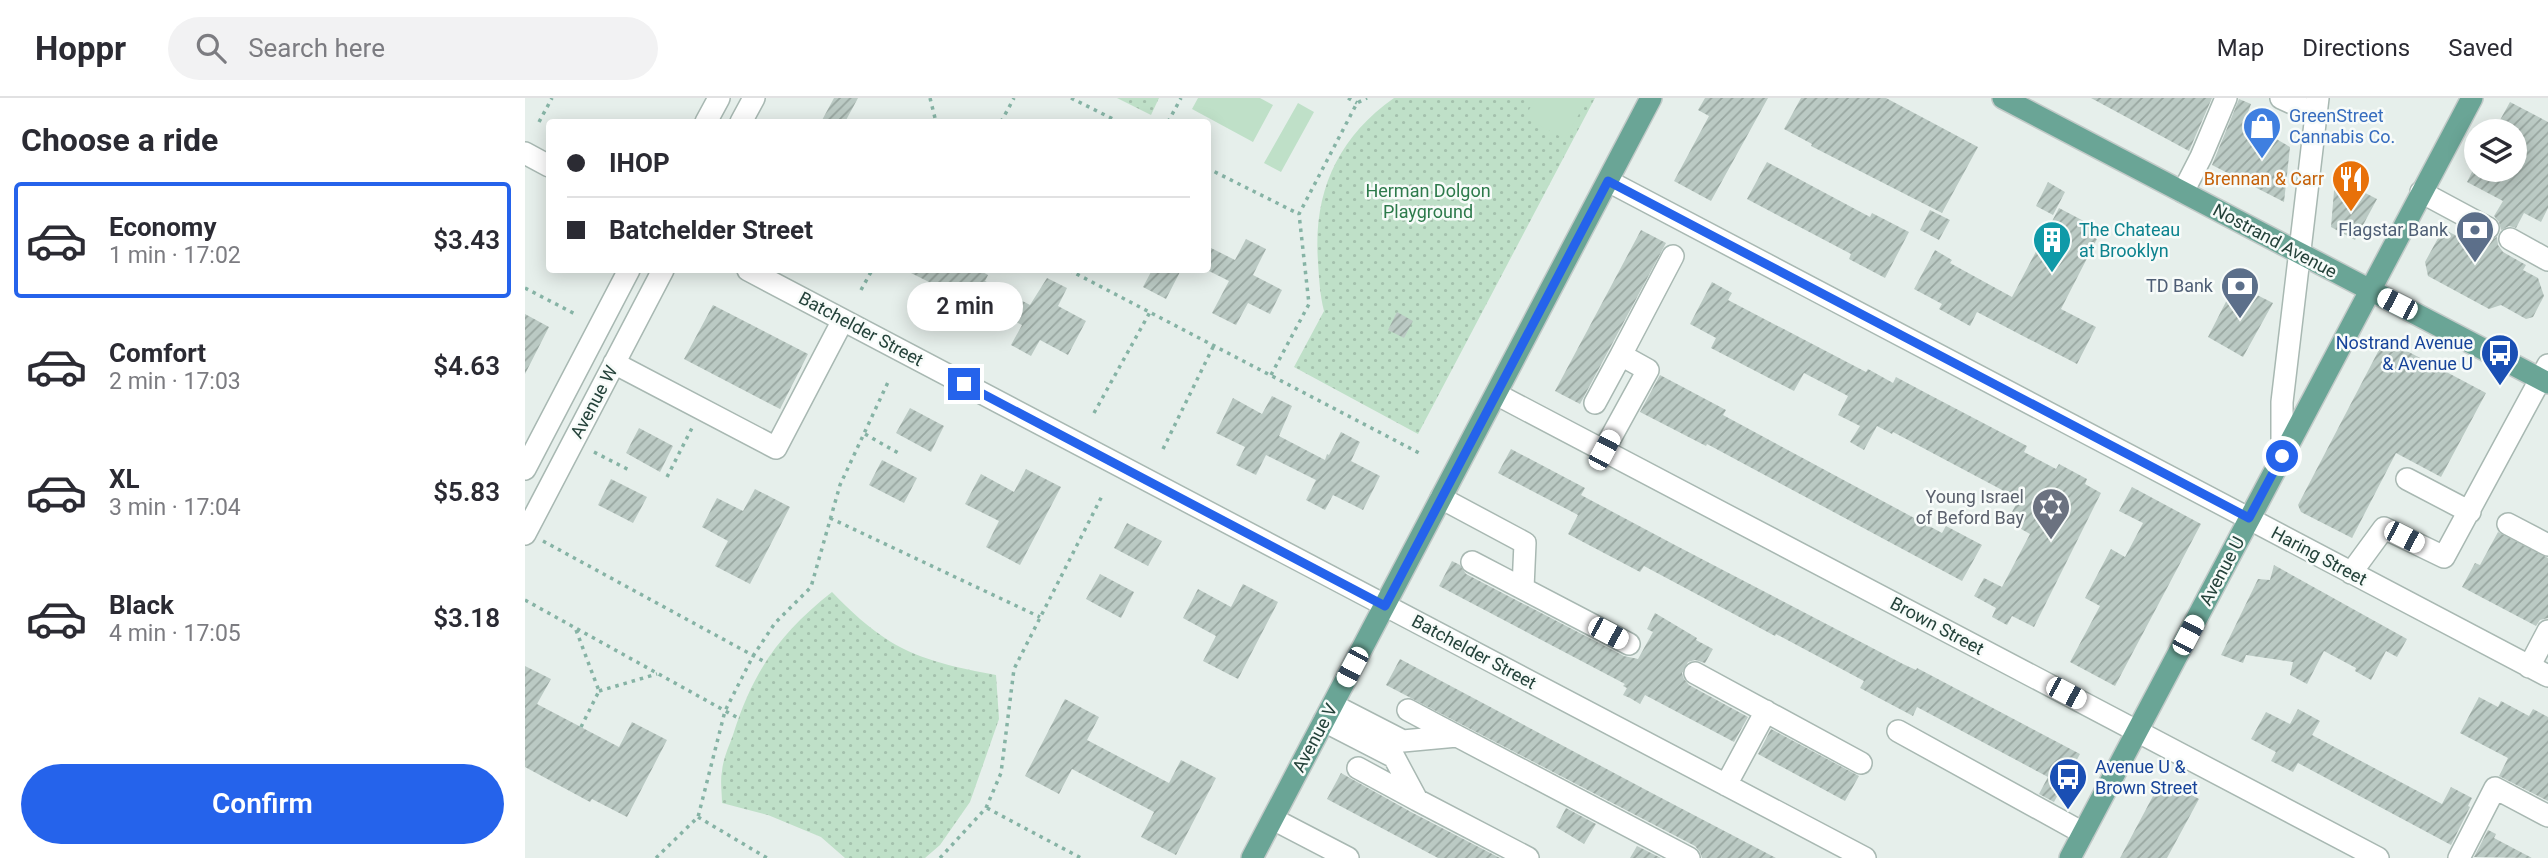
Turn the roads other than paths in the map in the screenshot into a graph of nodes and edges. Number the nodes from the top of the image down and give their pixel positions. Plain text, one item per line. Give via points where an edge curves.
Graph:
1 (719, 98) edge
2 (754, 98) edge
3 (1651, 98) edge
4 (2003, 98) edge
5 (2226, 98) edge
6 (2281, 98) edge
7 (2472, 98) edge
8 (2317, 106) edge
9 (708, 119) edge
10 (743, 119) edge
11 (525, 153) edge
12 (546, 164) edge
13 (1608, 181) junction
14 (2183, 192) junction
15 (2421, 192) junction
16 (2488, 228) dead end
17 (2510, 239) dead end
18 (2299, 253) junction
19 (1673, 256) dead end
20 (2548, 260) edge
21 (627, 273) edge
22 (661, 273) edge
23 (754, 273) edge
24 (2370, 290) junction
25 (843, 320) junction
26 (1621, 355) junction
27 (614, 363) junction
28 (2546, 376) edge
29 (1496, 394) junction
30 (1595, 403) dead end
31 (1604, 450) junction
32 (2282, 456) junction
33 (525, 469) edge
34 (2407, 479) dead end
35 (1441, 498) junction
36 (2470, 512) junction
37 (2249, 518) junction
38 (2508, 523) dead end
39 (533, 537) edge
40 (2548, 545) edge
41 (1472, 562) dead end
42 (2351, 573) junction
43 (1523, 588) junction
44 (1385, 606) junction
45 (2548, 631) edge
46 (1629, 644) dead end
47 (2539, 671) edge
48 (1695, 673) dead end
49 (1408, 710) dead end
50 (1766, 711) junction
51 (1328, 713) junction
52 (1898, 731) dead end
53 (2137, 731) junction
54 (1457, 736) junction
55 (1861, 762) dead end
56 (1358, 768) dead end
57 (1726, 785) junction
58 (1417, 800) junction
59 (2548, 816) edge
60 (1273, 819) junction
61 (2083, 833) junction
62 (1252, 858) edge
63 (1348, 858) edge
64 (1528, 858) edge
65 (1689, 858) edge
66 (1865, 858) edge
67 (2070, 858) edge
68 (2378, 858) edge
69 (2459, 858) edge

1 - 9 street
2 - 10 street
3 - 13 main road, Avenue V
4 - 14 main road, Nostrand Avenue
5 - 14 street
6 - 8 street
7 - 15 main road, Avenue U
8 - 18 street
11 - 12 street
13 - 29 main road, Avenue V
13 - 37 street, Haring Street
14 - 18 main road, Nostrand Avenue
15 - 16 street
15 - 24 main road, Avenue U
17 - 20 street
18 - 24 main road, Nostrand Avenue
18 - 32 street via 2282,402
19 - 26 street
21 - 33 street, Avenue W
22 - 27 street, Avenue W
23 - 25 street, Batchelder Street
24 - 28 main road, Nostrand Avenue
24 - 32 main road, Avenue U
25 - 27 street via 776,448
25 - 44 street, Batchelder Street
26 - 30 street
26 - 31 street via 1648,370
27 - 39 street, Avenue W
28 - 36 street
29 - 31 street, Brown Street
29 - 35 main road, Avenue V
31 - 53 street, Brown Street
32 - 37 main road, Avenue U
34 - 36 street
35 - 43 street via 1525,543
35 - 44 main road, Avenue V
36 - 42 street via 2444,557 2384,528
37 - 42 street, Haring Street
37 - 53 main road, Avenue U
38 - 40 street
41 - 43 street
42 - 47 street, Haring Street
43 - 46 street
44 - 51 main road, Avenue V
44 - 57 street, Batchelder Street
45 - 47 street
48 - 50 street
49 - 54 street
50 - 55 street
50 - 57 street
51 - 54 street via 1403,741
51 - 58 street via 1394,757
51 - 60 main road, Avenue V
52 - 61 street
53 - 61 main road, Avenue U
53 - 68 street, Brown Street
54 - 65 street
56 - 58 street
57 - 66 street, Batchelder Street
58 - 64 street
59 - 69 street via 2495,788
60 - 62 main road, Avenue V
60 - 63 street
61 - 67 main road, Avenue U

